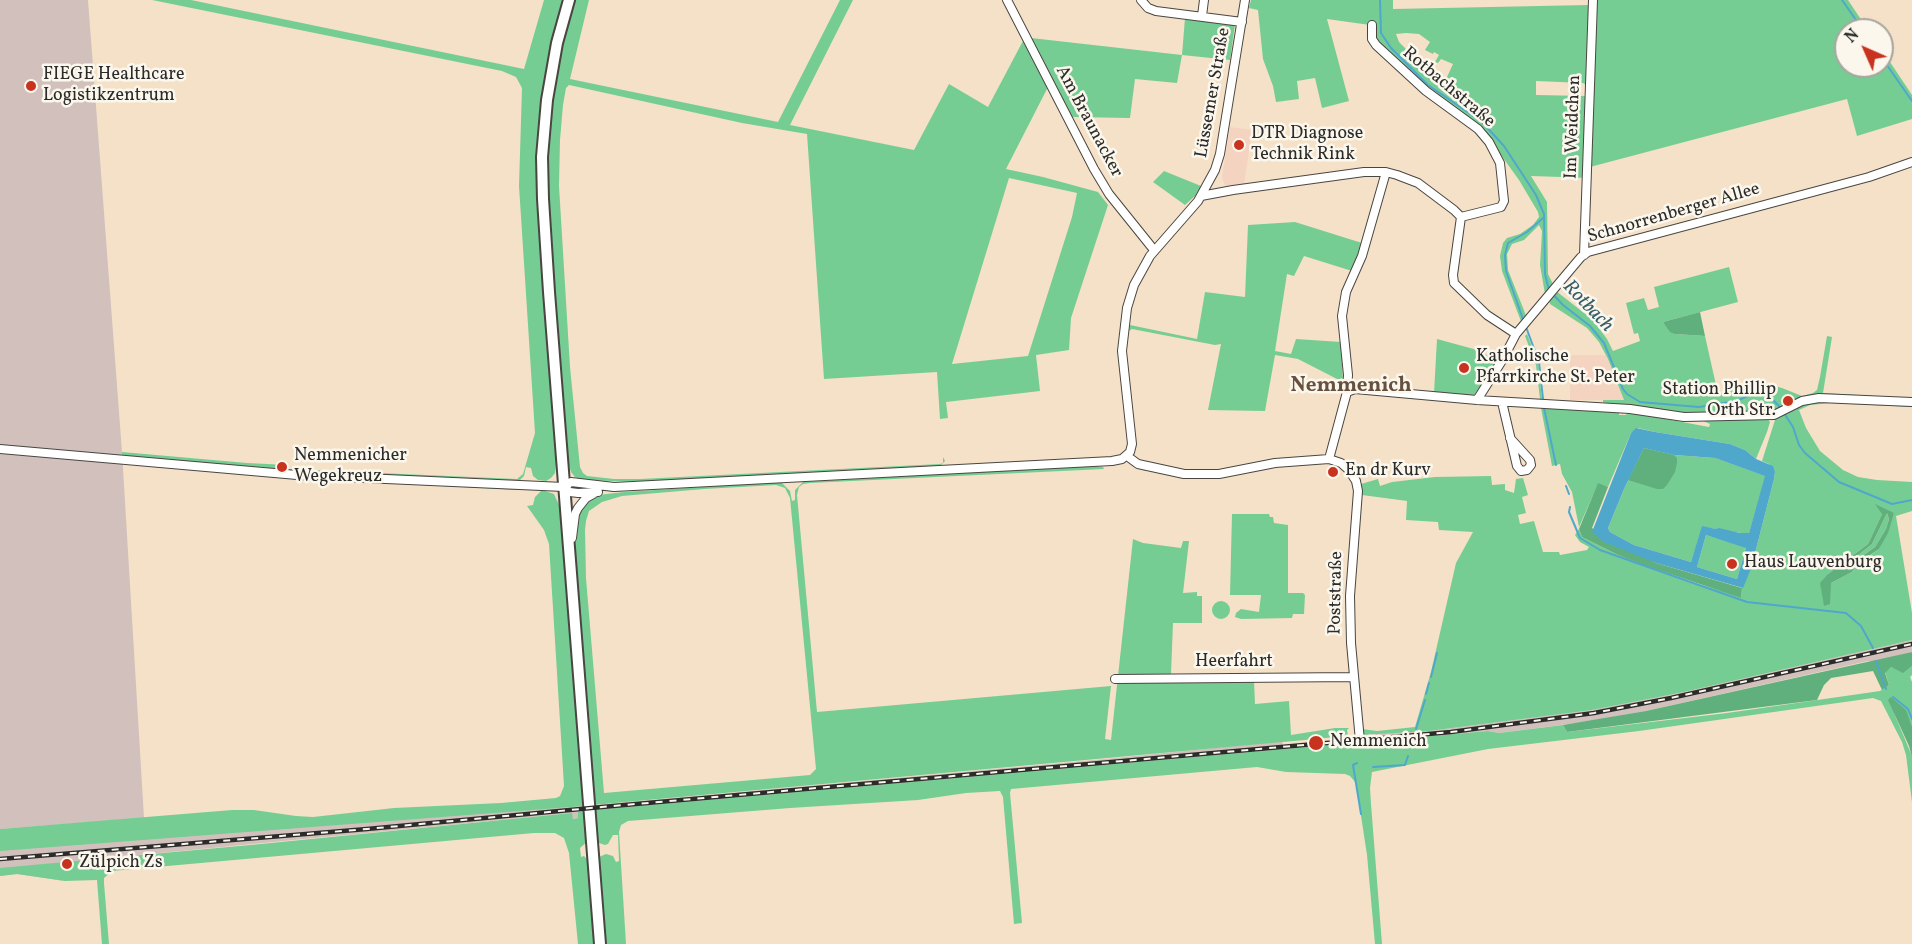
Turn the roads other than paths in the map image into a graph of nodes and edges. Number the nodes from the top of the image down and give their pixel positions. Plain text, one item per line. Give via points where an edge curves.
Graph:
1 (569, 0) edge
2 (1007, 0) edge
3 (1141, 0) edge
4 (1204, 0) edge
5 (1245, 0) edge
6 (1593, 0) edge
7 (1202, 16) junction
8 (1242, 22) junction
9 (1372, 25) dead end
10 (1912, 162) edge
11 (1386, 172) junction
12 (1202, 196) junction
13 (1461, 217) junction
14 (1154, 250) junction
15 (1584, 255) junction
16 (1516, 334) junction
17 (1347, 392) junction
18 (1477, 400) junction
19 (1502, 402) junction
20 (1912, 402) edge
21 (1510, 438) dead end
22 (0, 449) edge
23 (1127, 456) junction
24 (1329, 459) junction
25 (564, 487) junction
26 (614, 487) junction
27 (598, 492) junction
28 (569, 556) junction
29 (1354, 677) junction
30 (1115, 679) dead end
31 (1360, 741) dead end
32 (600, 944) edge

1 - 25 street via 548,86 542,164
2 - 14 street, Am Braunacker via 1094,169
3 - 7 street via 1156,11
4 - 7 street
5 - 8 street, Lüssemer Straße
6 - 15 street, Im Weidchen
7 - 8 street
8 - 12 street, Lüssemer Straße via 1220,154
9 - 13 street, Rotbachstraße via 1376,45 1426,91 1478,129 1500,163 1504,201 1501,207
10 - 15 street, Schnorrenberger Allee
11 - 12 street
11 - 13 street via 1418,183
11 - 17 street via 1362,256 1346,292 1342,316
12 - 14 street, Lüssemer Straße
13 - 16 street via 1453,280 1480,309
14 - 23 street, Lüssemer Straße via 1134,285 1124,326 1122,351 1132,444
15 - 16 street, Schnorrenberger Allee
16 - 18 street, Schnorrenberger Allee
17 - 18 street via 1359,389
17 - 24 street
18 - 19 street
19 - 20 street via 1630,409 1684,417 1774,415 1819,398
19 - 21 street
22 - 25 street via 297,475
23 - 24 street via 1138,464 1184,474 1219,474 1275,463
23 - 26 street via 1112,461
24 - 29 street, Poststraße via 1347,468 1358,488 1350,583
25 - 26 street via 571,482
25 - 27 street via 570,492
25 - 28 street
26 - 27 street
27 - 28 street via 584,500 576,511
28 - 32 street
29 - 30 street, Heerfahrt
29 - 31 street, Poststraße

